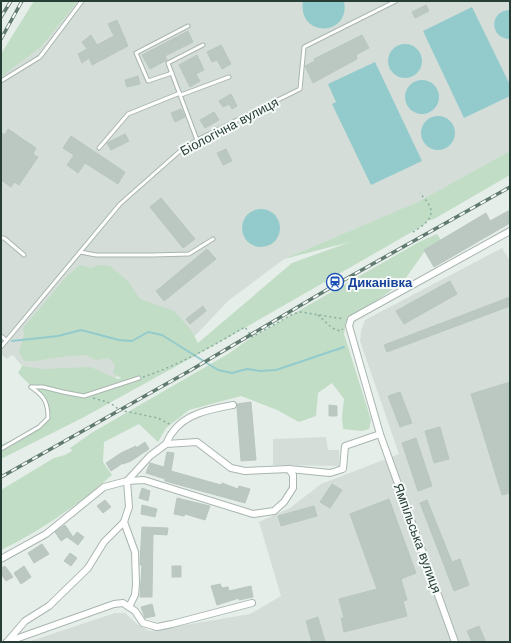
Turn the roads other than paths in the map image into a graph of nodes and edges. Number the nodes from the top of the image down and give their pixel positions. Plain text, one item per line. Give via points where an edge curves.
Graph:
1 (82, 1) edge
2 (396, 1) edge
3 (188, 26) dead end
4 (203, 45) dead end
5 (172, 73) junction
6 (229, 77) dead end
7 (1, 81) edge
8 (180, 94) junction
9 (197, 140) junction
10 (99, 148) dead end
11 (510, 231) edge
12 (1, 238) edge
13 (213, 239) dead end
14 (80, 252) junction
15 (24, 255) dead end
16 (1, 336) edge
17 (6, 340) junction
18 (1, 347) edge
19 (139, 378) road end
20 (233, 405) dead end
21 (380, 434) junction
22 (166, 444) junction
23 (1, 449) edge
24 (289, 469) junction
25 (127, 481) junction
26 (124, 522) junction
27 (1, 559) edge
28 (252, 603) dead end
29 (129, 607) junction
30 (7, 642) edge
31 (455, 642) edge

1 - 7 lane via 40,57
2 - 9 lane, Біологічна вулиця via 304,47 300,89
3 - 5 lane via 136,53 148,80
4 - 5 lane via 168,63
5 - 8 lane
6 - 8 lane
8 - 9 lane
8 - 10 lane via 128,114
9 - 14 lane, Біологічна вулиця via 180,150 120,204
11 - 21 street, Ямпільська вулиця via 351,319 349,326
12 - 15 lane
13 - 14 lane via 190,254 96,255
14 - 17 lane, Біологічна вулиця
16 - 17 lane
17 - 18 lane, Біологічна вулиця
19 - 23 lane via 84,396 31,387 40,393 48,406 48,418 39,427
20 - 22 street via 200,412 179,425
21 - 24 street via 345,446 343,469 330,473
21 - 31 street, Ямпільська вулиця
22 - 24 street via 197,442 232,468 245,471
22 - 25 street via 150,456
24 - 25 street via 293,475 293,488 284,502 274,511 253,514 144,480
25 - 26 street via 128,507
25 - 27 street via 104,487 46,534
26 - 29 street via 134,552 136,584 135,595
26 - 30 street via 104,542 88,568 49,606 24,621
28 - 29 street via 157,626 143,622
29 - 30 street via 114,604

